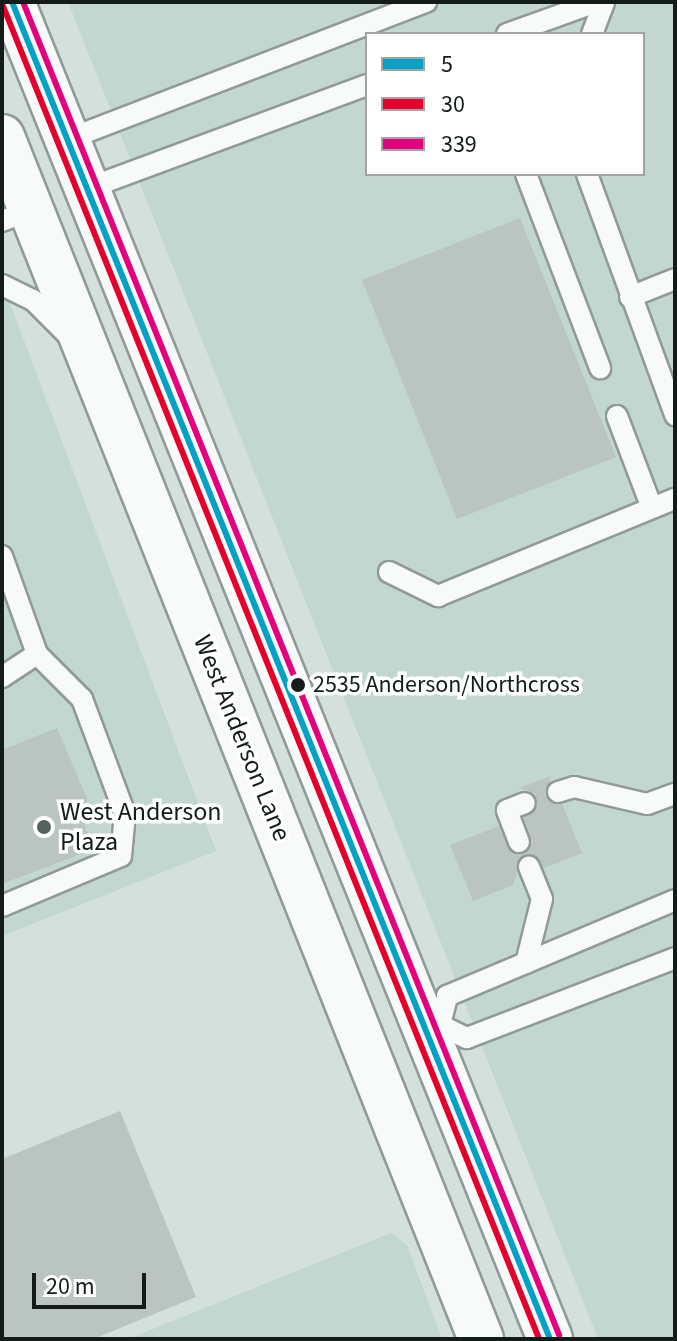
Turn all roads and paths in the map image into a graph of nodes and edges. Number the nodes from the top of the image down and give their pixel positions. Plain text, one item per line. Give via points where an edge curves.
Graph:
1 (12, 2) edge
2 (426, 2) edge
3 (596, 2) edge
4 (604, 2) edge
5 (513, 32) edge
6 (593, 32) edge
7 (365, 86) edge
8 (66, 140) junction
9 (6, 157) edge
10 (527, 176) edge
11 (588, 176) edge
12 (86, 189) junction
13 (16, 216) edge
14 (675, 279) edge
15 (2, 285) edge
16 (630, 297) junction
17 (86, 353) junction
18 (600, 368) dead end
19 (675, 415) edge
20 (617, 416) dead end
21 (675, 499) edge
22 (652, 508) junction
23 (2, 556) edge
24 (389, 572) dead end
25 (37, 654) junction
26 (2, 677) edge
27 (558, 792) dead end
28 (675, 794) edge
29 (525, 803) dead end
30 (519, 842) dead end
31 (529, 867) dead end
32 (675, 900) edge
33 (2, 906) edge
34 (675, 958) edge
35 (526, 963) junction
36 (433, 1028) junction
37 (369, 1058) junction
38 (461, 1292) junction
39 (481, 1339) edge
40 (520, 1339) edge
41 (550, 1339) edge

1 - 8 main road
2 - 8 lane
3 - 5 lane
4 - 6 lane
7 - 12 lane
8 - 9 main road
8 - 12 main road
9 - 13 main road, West Anderson Lane
10 - 18 lane
11 - 16 lane
12 - 13 main road
12 - 36 main road
13 - 17 main road, West Anderson Lane
14 - 16 lane
15 - 17 lane via 33,300
16 - 19 lane
17 - 37 main road, West Anderson Lane
20 - 22 lane
21 - 22 lane
22 - 24 lane via 438,596
23 - 25 lane
25 - 26 lane
25 - 33 lane via 82,699 125,814 121,856
27 - 28 lane via 574,787 647,804
29 - 30 lane via 507,810
31 - 35 lane via 542,899
32 - 35 lane
34 - 36 lane via 467,1038
35 - 36 lane via 447,996
36 - 37 main road
36 - 41 main road
37 - 38 main road, West Anderson Lane
38 - 39 main road, West Anderson Lane
38 - 40 main road via 510,1313

